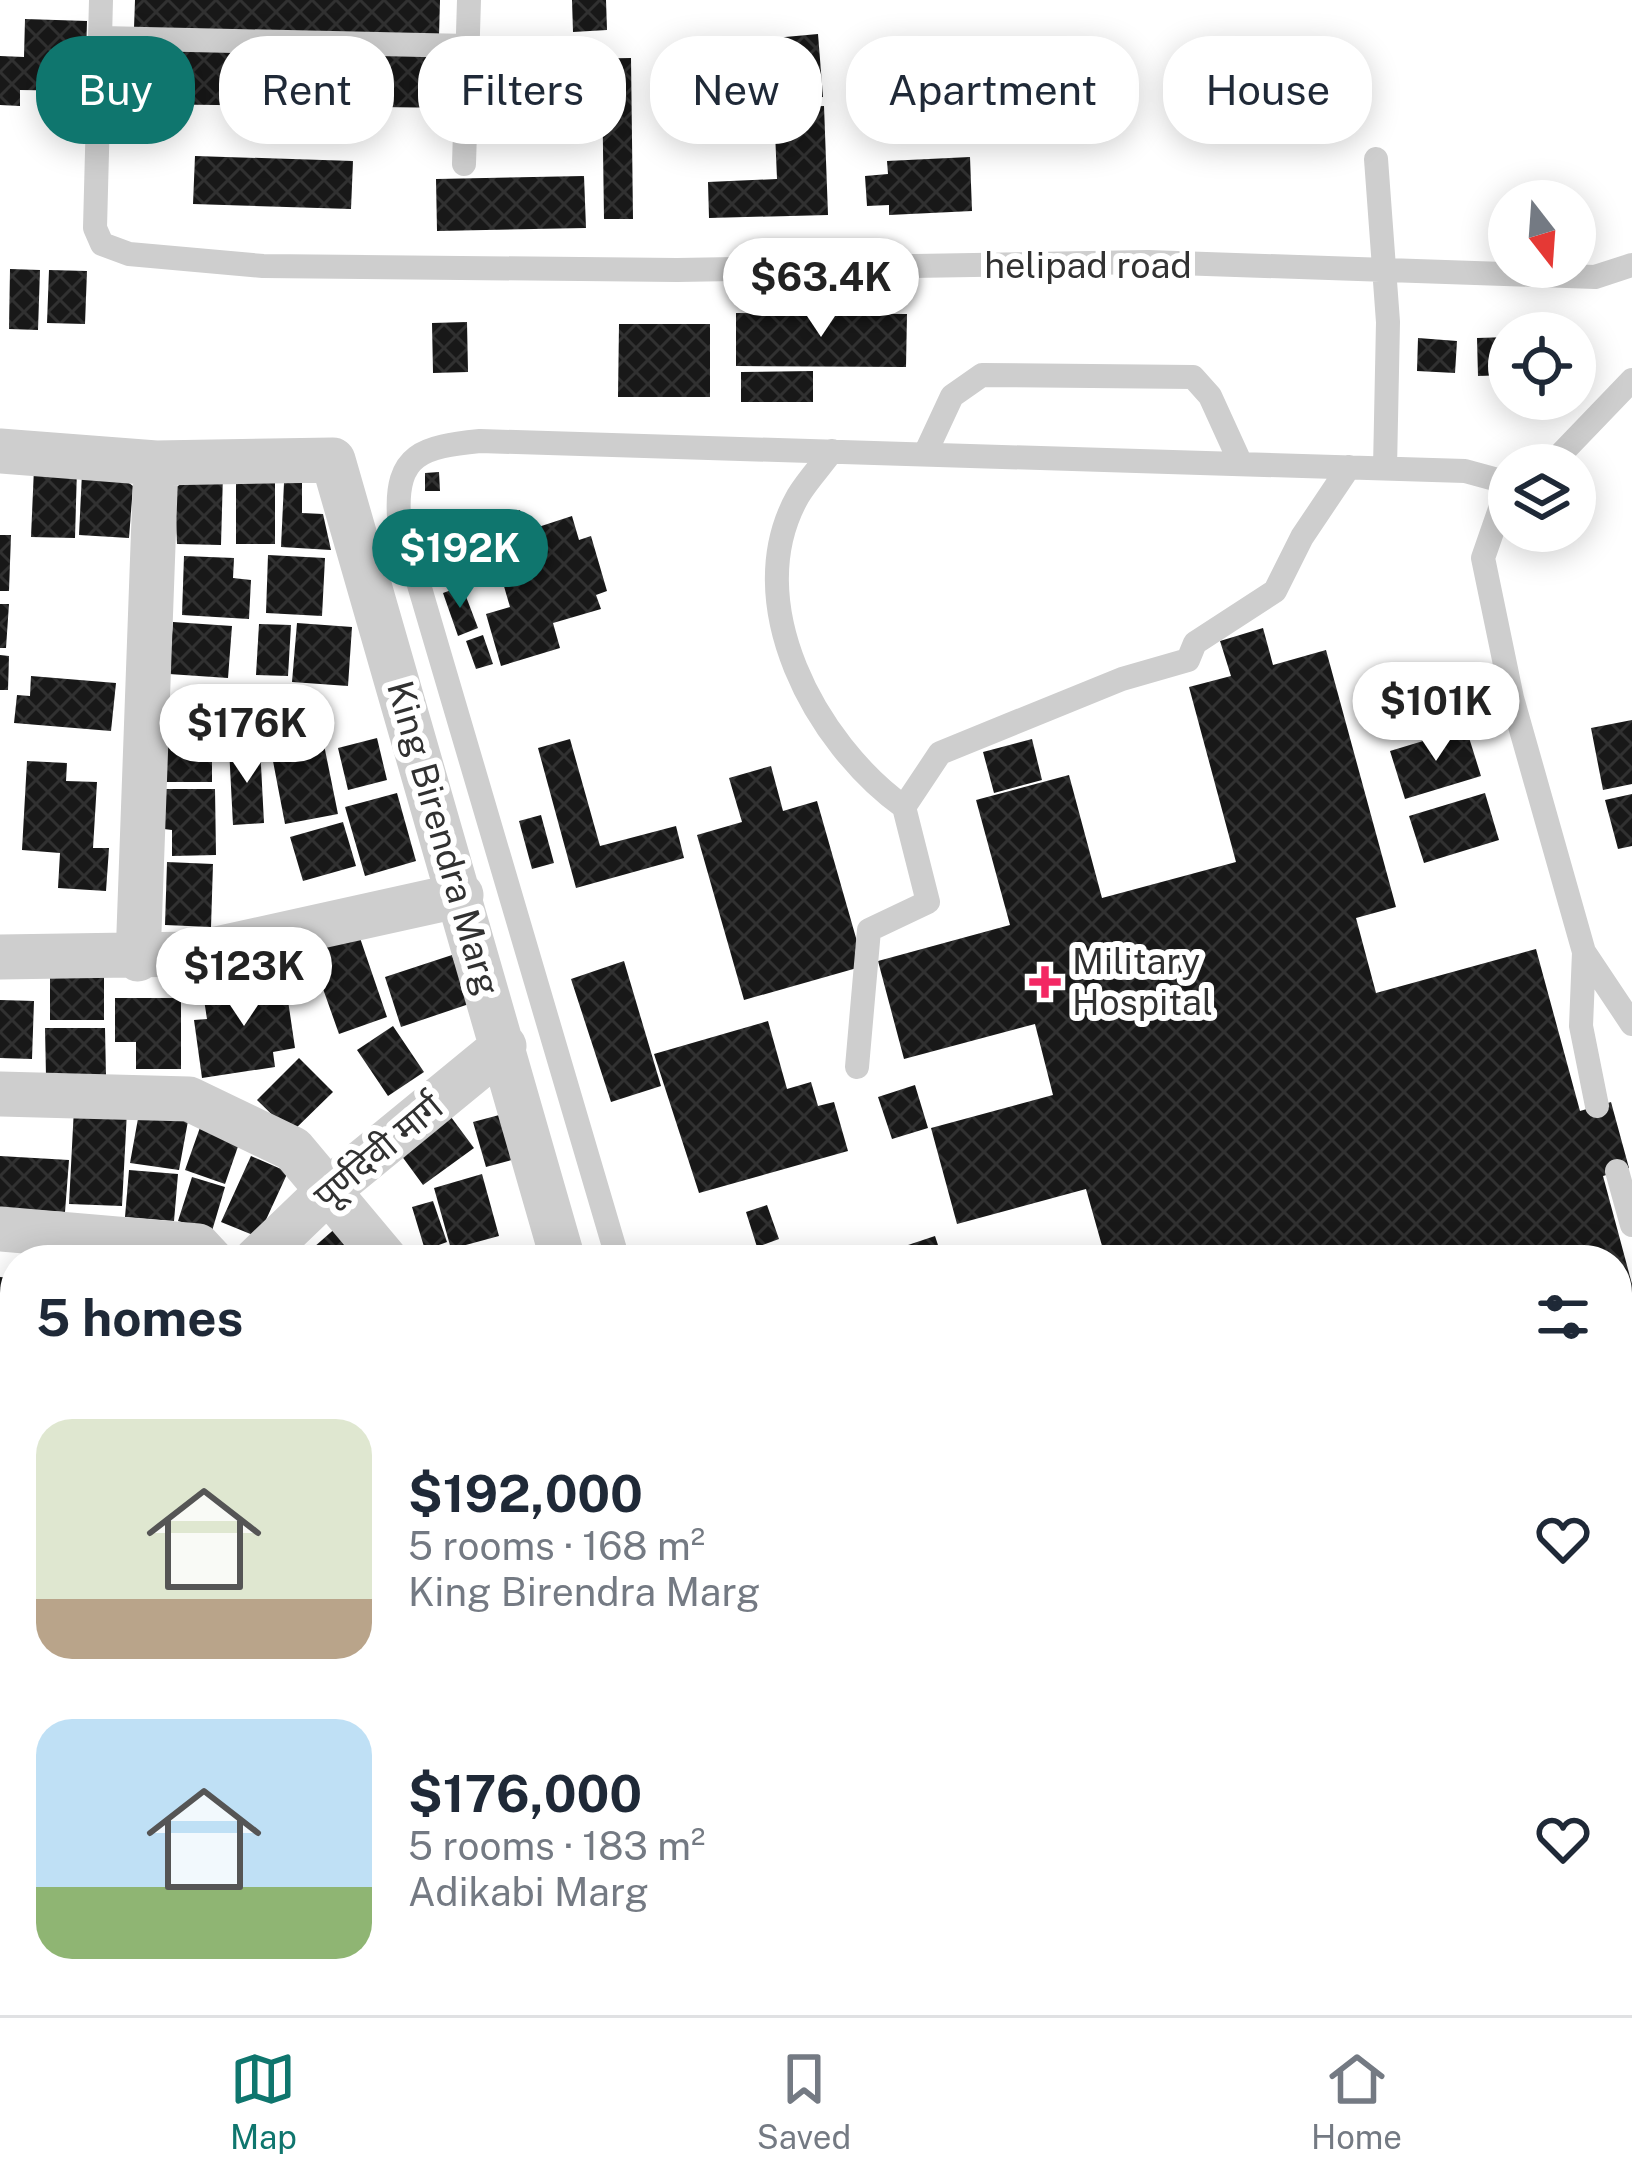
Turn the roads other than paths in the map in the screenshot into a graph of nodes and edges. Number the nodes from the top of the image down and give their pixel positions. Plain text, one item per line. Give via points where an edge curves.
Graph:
1 (101, 0) edge
2 (470, 0) edge
3 (101, 36) edge
4 (468, 36) edge
5 (195, 40) edge
6 (418, 45) edge
7 (98, 144) edge
8 (465, 144) edge
9 (1376, 159) dead end
10 (464, 164) dead end
11 (1632, 265) edge
12 (1382, 270) junction
13 (1632, 380) edge
14 (1571, 444) edge
15 (0, 451) edge
16 (832, 452) junction
17 (925, 454) junction
18 (156, 463) junction
19 (1241, 464) junction
20 (1349, 466) junction
21 (1384, 468) junction
22 (904, 807) junction
23 (461, 895) junction
24 (1584, 952) junction
25 (0, 957) edge
26 (138, 959) junction
27 (1632, 1024) edge
28 (504, 1046) junction
29 (857, 1066) dead end
30 (0, 1094) edge
31 (1597, 1106) dead end
32 (1617, 1171) dead end
33 (331, 1188) junction
34 (1632, 1225) edge
35 (0, 1229) edge
36 (186, 1245) edge
37 (272, 1245) edge
38 (375, 1245) edge
39 (559, 1245) edge
40 (614, 1245) edge

1 - 3 lane
2 - 4 lane
5 - 6 lane
7 - 12 lane, helipad road via 95,227 101,244 129,254 263,266 1148,262
8 - 10 lane
9 - 12 lane
11 - 12 lane, helipad road via 1595,277
12 - 21 lane
13 - 14 lane
15 - 18 street, King Birendra Marg
16 - 17 lane
16 - 22 lane via 796,499 782,548 780,612 794,673 821,720 880,791
16 - 40 lane via 481,441 440,445 410,461 397,481 399,517
17 - 19 lane
17 - 19 lane via 952,396 982,375 1193,377
18 - 23 street, King Birendra Marg via 333,460
18 - 26 street
19 - 20 lane
20 - 21 lane
20 - 22 lane via 1275,591 1195,643 1188,660 940,753
21 - 24 lane via 1465,471 1509,483 1483,558
22 - 29 lane via 928,902 869,930
23 - 26 street
23 - 28 street, King Birendra Marg
24 - 27 lane
24 - 31 lane via 1581,1026
25 - 26 street
28 - 33 street, पूर्णदेवी मार्ग
28 - 39 street, King Birendra Marg
30 - 33 street via 190,1099 293,1149
32 - 34 lane
33 - 37 street, पूर्णदेवी मार्ग
33 - 38 street
35 - 36 street

